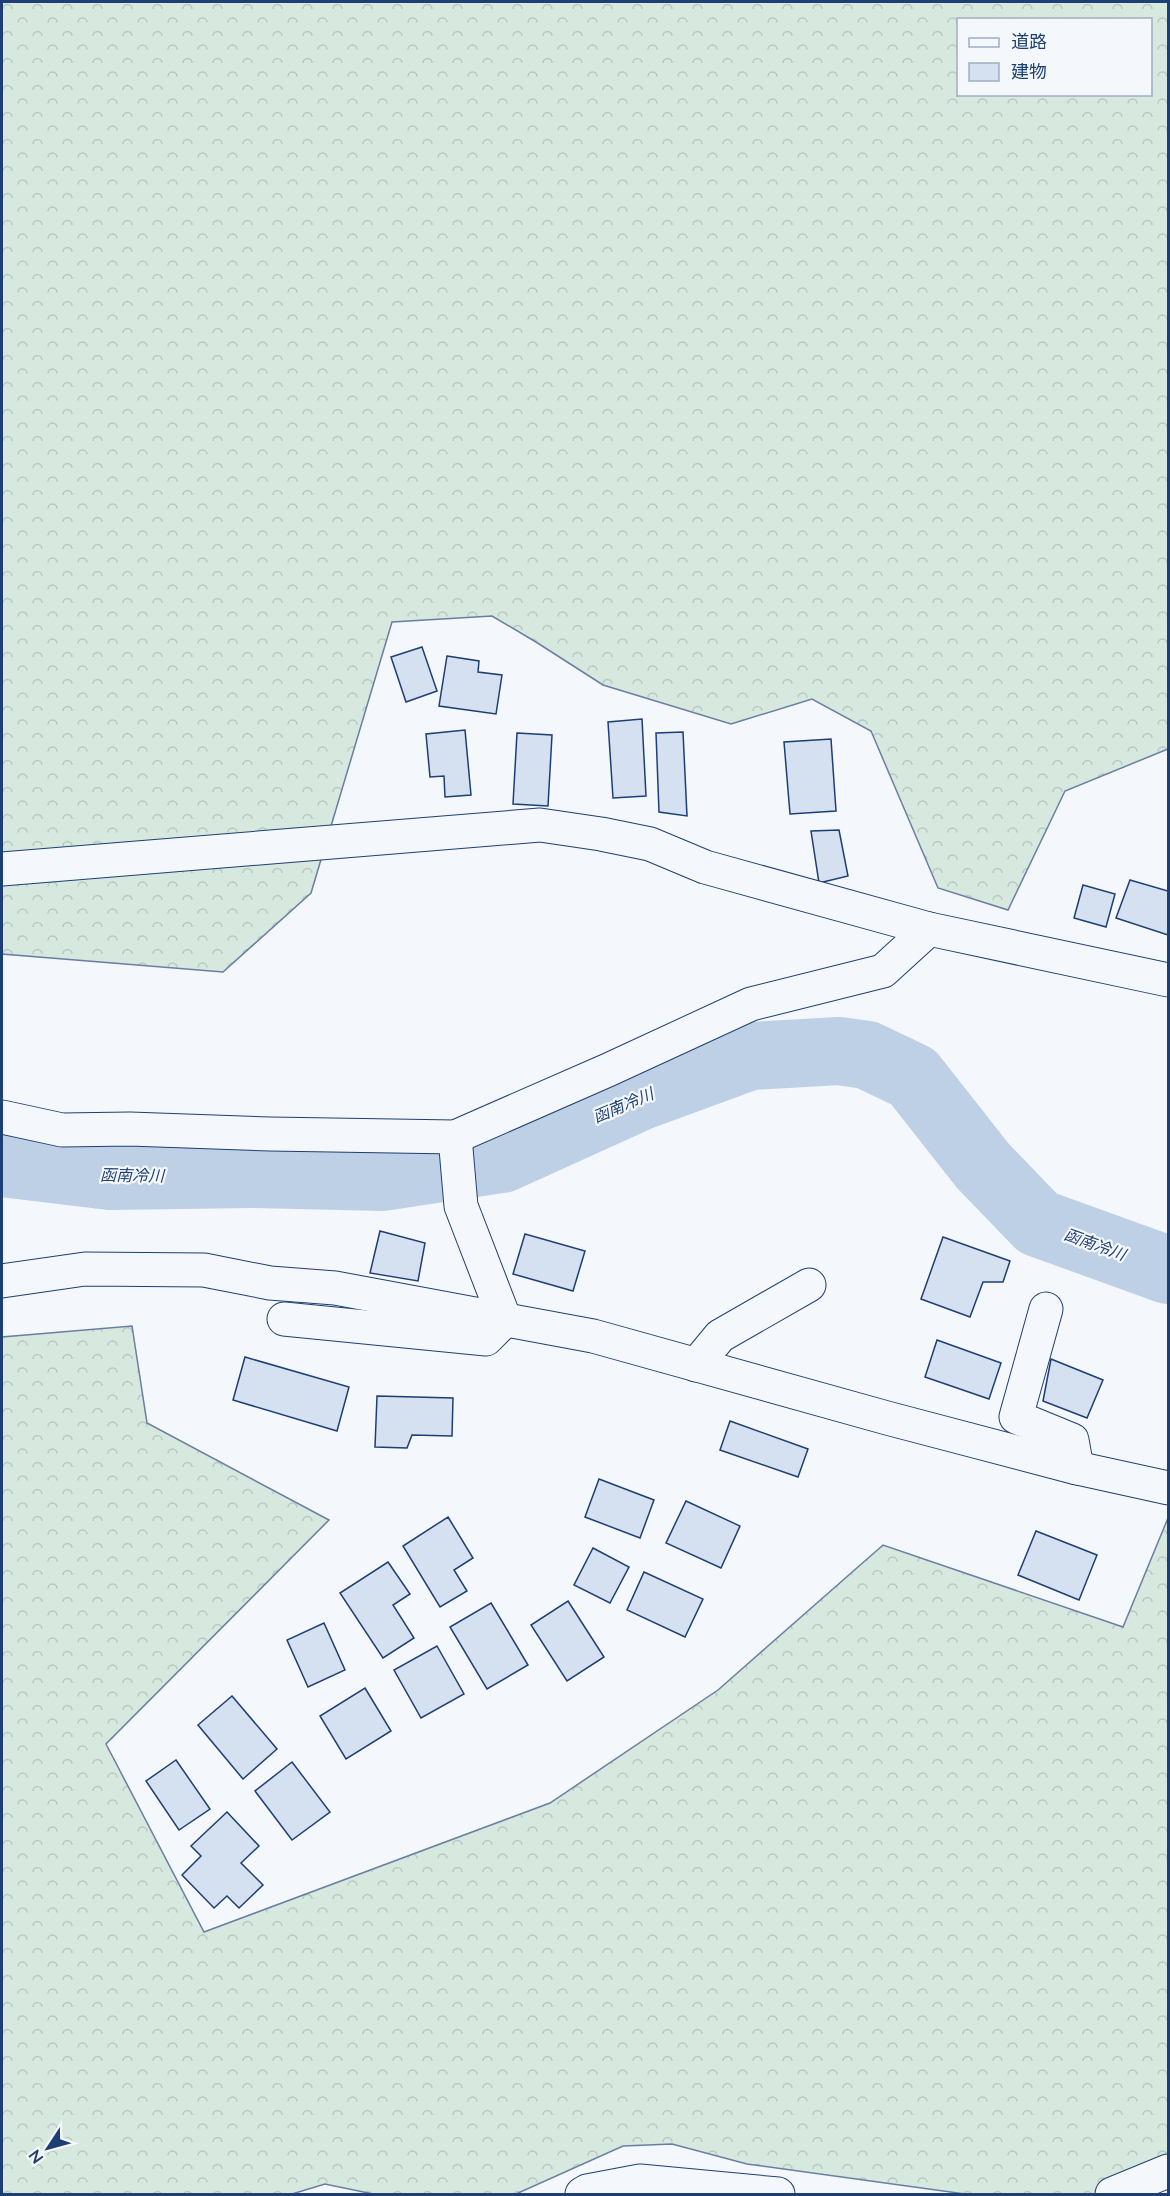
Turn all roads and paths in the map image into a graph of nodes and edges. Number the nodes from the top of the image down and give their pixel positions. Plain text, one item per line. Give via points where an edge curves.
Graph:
1 (2, 869) edge
2 (929, 929) junction
3 (1168, 980) edge
4 (2, 1117) edge
5 (455, 1137) junction
6 (2, 1281) edge
7 (809, 1285) dead end
8 (1046, 1308) dead end
9 (284, 1319) dead end
10 (505, 1320) junction
11 (696, 1365) junction
12 (1077, 1468) junction
13 (1168, 1488) edge
14 (1168, 2171) edge
15 (582, 2194) edge
16 (778, 2194) edge
17 (1112, 2194) edge

1 - 2 street via 540,825 650,844 705,867
2 - 3 street
2 - 5 street via 883,971 751,1004
4 - 5 street via 62,1130
5 - 10 street via 461,1206
6 - 10 street via 85,1269 204,1270 270,1283 335,1288
7 - 11 street via 720,1336
8 - 12 street via 1016,1417 1072,1440
9 - 10 street via 486,1339
10 - 11 street via 593,1336
11 - 12 street
12 - 13 street
14 - 17 street
15 - 16 street via 640,2181

